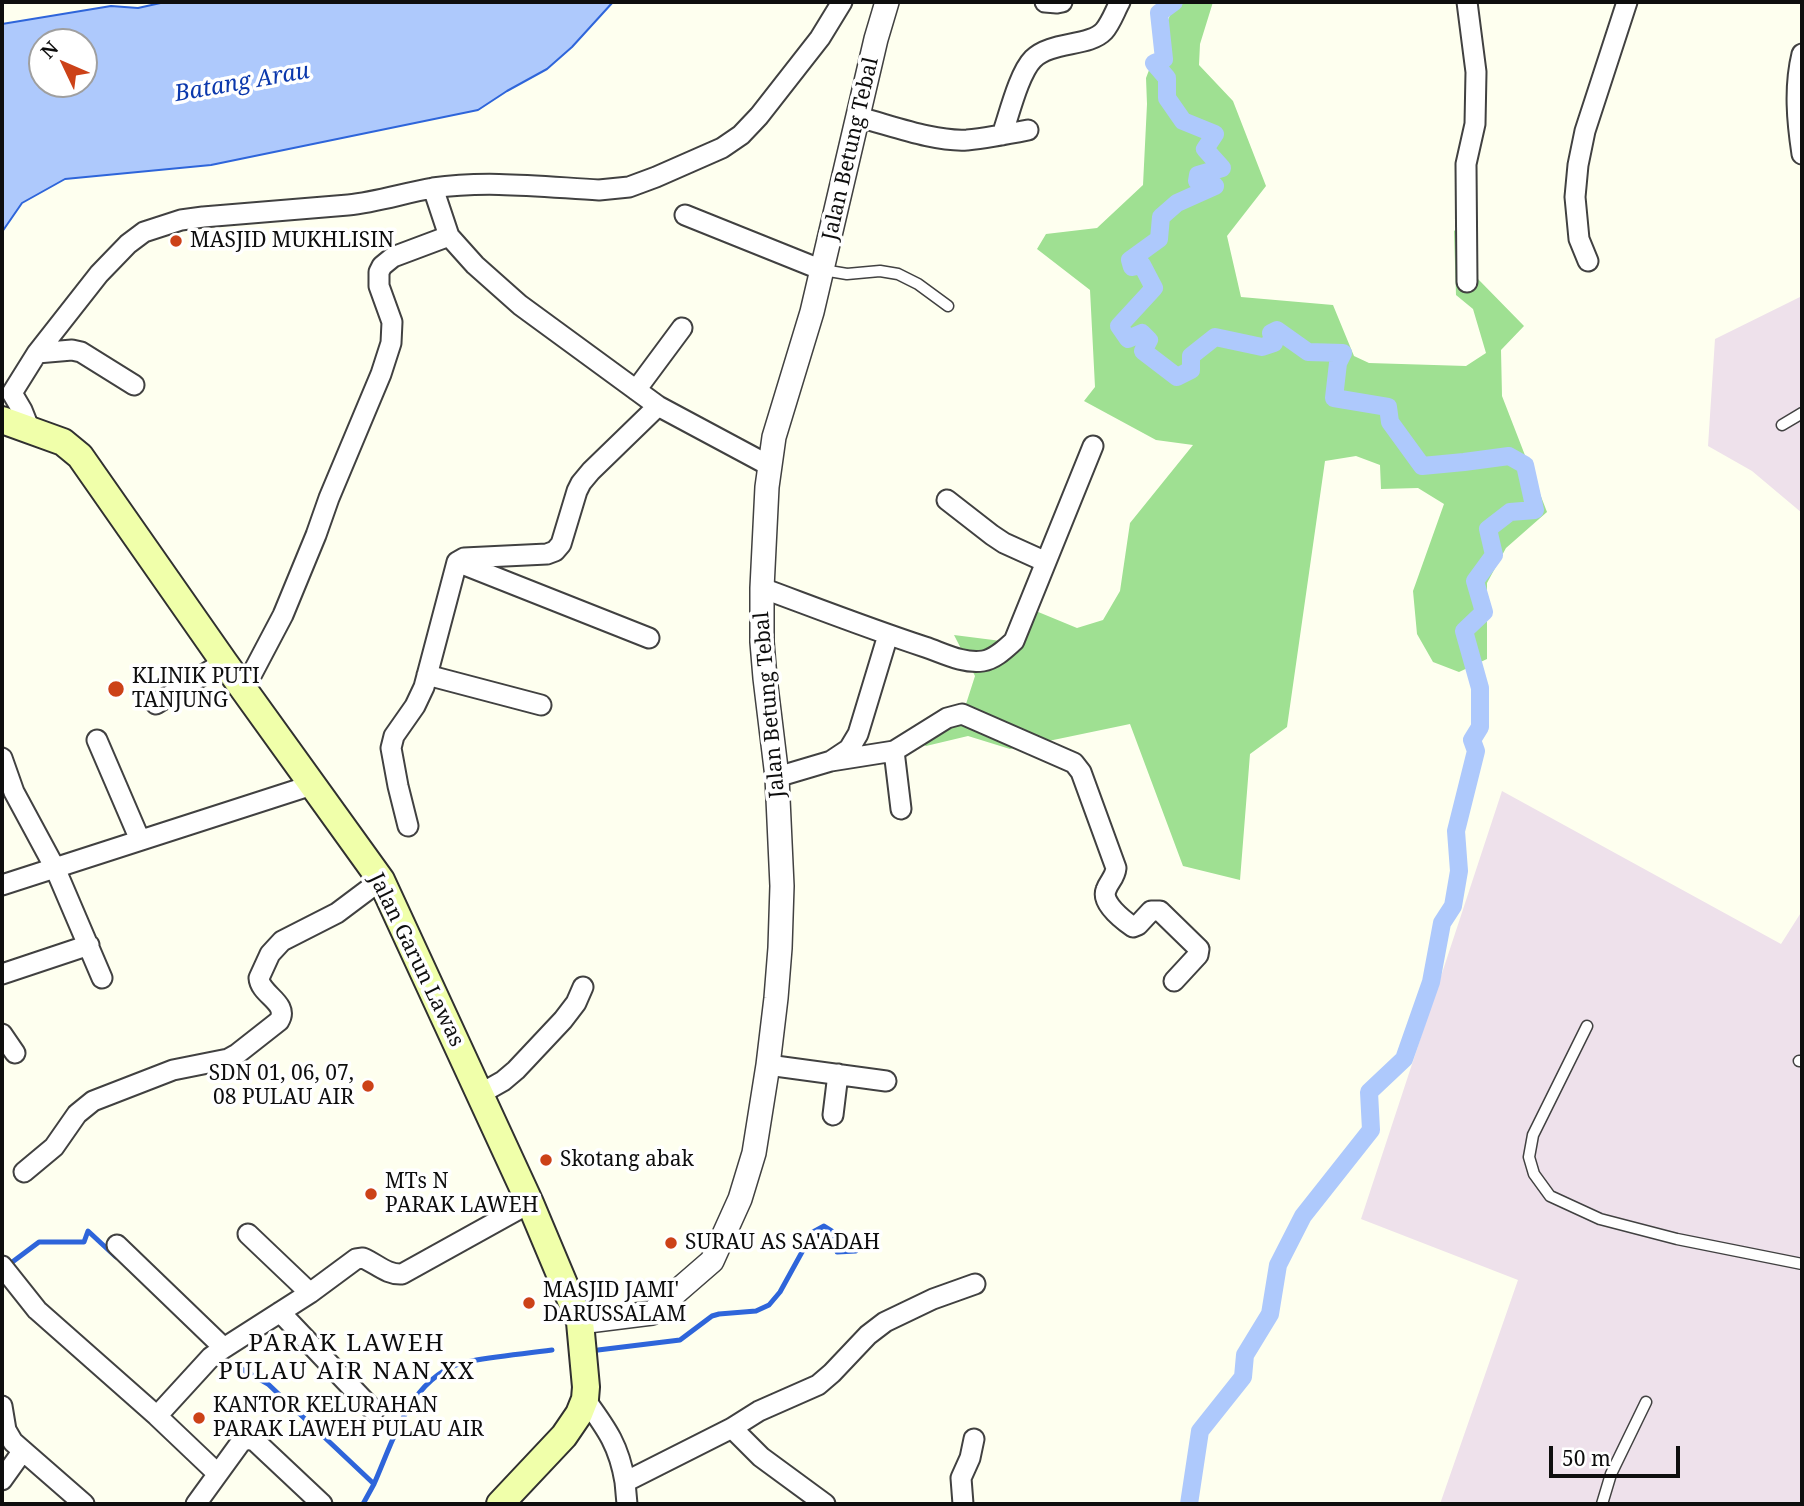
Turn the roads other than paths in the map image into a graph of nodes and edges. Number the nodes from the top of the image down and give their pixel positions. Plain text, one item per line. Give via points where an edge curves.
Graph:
1 (842, 2) edge
2 (887, 2) edge
3 (1045, 2) edge
4 (1062, 2) edge
5 (1120, 2) edge
6 (1467, 2) edge
7 (1627, 2) edge
8 (1802, 54) edge
9 (858, 117) junction
10 (1028, 130) dead end
11 (1002, 135) junction
12 (1802, 154) edge
13 (433, 188) junction
14 (685, 215) dead end
15 (449, 236) junction
16 (1588, 261) dead end
17 (822, 270) junction
18 (1467, 282) dead end
19 (948, 306) dead end
20 (682, 328) dead end
21 (37, 353) junction
22 (134, 385) dead end
23 (7, 390) edge
24 (636, 390) junction
25 (658, 406) junction
26 (1802, 413) edge
27 (2, 420) edge
28 (1782, 425) dead end
29 (30, 430) junction
30 (1093, 446) dead end
31 (770, 466) junction
32 (947, 500) dead end
33 (457, 562) junction
34 (1046, 562) junction
35 (762, 588) junction
36 (888, 635) junction
37 (649, 638) dead end
38 (224, 662) junction
39 (427, 675) junction
40 (244, 689) junction
41 (156, 704) dead end
42 (541, 705) dead end
43 (97, 740) dead end
44 (894, 751) junction
45 (2, 758) edge
46 (831, 761) junction
47 (778, 777) junction
48 (312, 785) junction
49 (8, 794) edge
50 (901, 809) dead end
51 (408, 826) dead end
52 (140, 840) junction
53 (55, 868) junction
54 (381, 880) junction
55 (2, 886) edge
56 (89, 945) junction
57 (2, 974) edge
58 (102, 978) dead end
59 (1174, 981) dead end
60 (583, 988) dead end
61 (1587, 1026) dead end
62 (2, 1034) edge
63 (15, 1053) dead end
64 (768, 1065) junction
65 (838, 1074) junction
66 (886, 1081) dead end
67 (480, 1094) junction
68 (833, 1115) dead end
69 (24, 1172) dead end
70 (530, 1203) junction
71 (248, 1234) dead end
72 (117, 1245) dead end
73 (1802, 1264) edge
74 (2, 1266) edge
75 (975, 1284) dead end
76 (310, 1293) junction
77 (280, 1312) junction
78 (580, 1322) junction
79 (224, 1348) junction
80 (585, 1399) junction
81 (1646, 1402) dead end
82 (2, 1406) edge
83 (374, 1411) dead end
84 (157, 1416) junction
85 (732, 1428) junction
86 (974, 1439) dead end
87 (22, 1452) junction
88 (218, 1473) junction
89 (2, 1480) edge
90 (625, 1482) junction
91 (84, 1504) edge
92 (196, 1504) edge
93 (322, 1504) edge
94 (500, 1504) edge
95 (627, 1504) edge
96 (825, 1504) edge
97 (963, 1504) edge
98 (1602, 1504) edge

1 - 13 street via 760,116 741,135 698,159 642,183 615,189
2 - 9 street, Jalan Betung Tebal
3 - 4 street
5 - 11 street via 1097,36 1047,50 1033,59
6 - 18 street via 1476,72 1475,124 1466,164
7 - 16 street via 1578,165 1579,239
8 - 12 street via 1797,89
9 - 11 street via 948,139
9 - 17 street, Jalan Betung Tebal
10 - 11 street
13 - 15 street
13 - 21 street via 371,202 203,217 153,229 135,238 106,266
14 - 17 street
15 - 24 street via 520,305
15 - 40 street via 393,257 379,272 393,328 385,363 283,615
17 - 19 lane via 898,274
17 - 31 street, Jalan Betung Tebal via 774,437
20 - 24 street
21 - 22 street via 81,352
21 - 23 street
23 - 29 street via 23,410
24 - 25 street
25 - 31 street
25 - 33 street via 581,483 558,549 547,554
26 - 28 lane
27 - 29 main road, Jalan Garun Lawas
29 - 38 main road, Jalan Garun Lawas via 63,442 80,456
30 - 34 street
31 - 35 street, Jalan Betung Tebal
32 - 34 street via 1004,543
33 - 37 street
33 - 39 street
34 - 36 street via 1014,641 995,656 984,661 963,660
35 - 36 street
35 - 47 street, Jalan Betung Tebal via 765,678
36 - 46 street via 858,734 849,749
38 - 40 main road, Jalan Garun Lawas
38 - 41 street
39 - 42 street
39 - 51 street via 391,748
40 - 48 main road, Jalan Garun Lawas
43 - 52 street
44 - 46 street
44 - 50 street
44 - 59 street via 947,718 962,714 1074,763 1116,868 1105,898 1133,927 1151,911 1160,911 1199,949
45 - 49 street
46 - 47 street
47 - 64 street, Jalan Betung Tebal via 780,948
48 - 52 street
48 - 54 main road, Jalan Garun Lawas
49 - 53 street
52 - 53 street
53 - 55 street
53 - 56 street
54 - 67 main road, Jalan Garun Lawas
54 - 69 street via 274,949 259,981 282,1009 279,1021 229,1059 150,1077 87,1105 54,1147
56 - 57 street
56 - 58 street
60 - 67 street via 570,1012 516,1070
61 - 73 lane via 1533,1135 1529,1157 1534,1174 1550,1196 1600,1219
62 - 63 street
64 - 65 street
64 - 78 street, Jalan Betung Tebal via 750,1168 712,1261 652,1313
65 - 66 street
65 - 68 street
67 - 70 main road, Jalan Garun Lawas
70 - 76 street via 407,1273 393,1274 359,1257
70 - 78 main road, Jalan Garun Lawas
71 - 76 street
72 - 79 street
74 - 84 street via 37,1310
75 - 85 street via 885,1322 818,1385
76 - 77 street
77 - 79 street
77 - 83 street
78 - 80 main road, Jalan Garun Lawas
79 - 84 street
80 - 90 street via 613,1440
80 - 94 main road, Jalan Garun Lawas via 564,1436
81 - 98 lane via 1611,1474
82 - 87 street via 6,1430
84 - 88 street
85 - 90 street
85 - 96 street via 761,1457
86 - 97 street via 961,1478
87 - 89 street
87 - 91 street
88 - 92 street
88 - 93 street via 241,1442 251,1439
90 - 95 street

